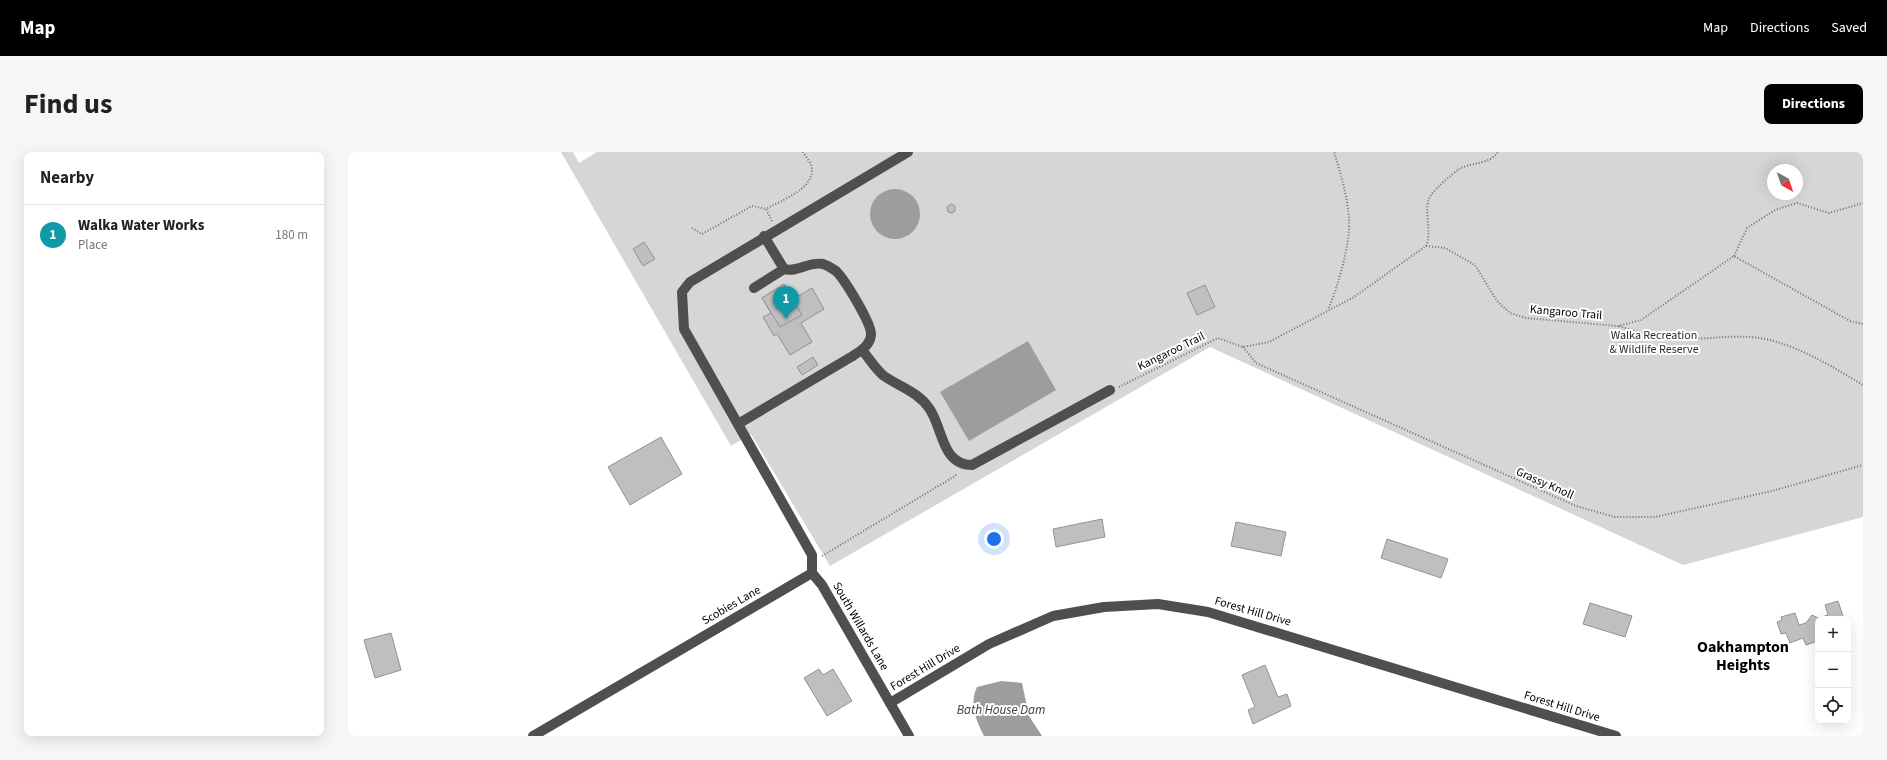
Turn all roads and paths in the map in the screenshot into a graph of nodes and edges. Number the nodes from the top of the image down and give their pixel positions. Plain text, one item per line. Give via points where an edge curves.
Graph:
1 (803, 152) edge
2 (908, 152) edge
3 (1334, 152) edge
4 (1498, 152) edge
5 (1863, 203) edge
6 (766, 209) junction
7 (692, 228) dead end
8 (776, 229) junction
9 (764, 236) junction
10 (1426, 246) junction
11 (1734, 256) junction
12 (784, 269) junction
13 (754, 288) dead end
14 (1329, 309) junction
15 (1863, 324) edge
16 (1618, 326) junction
17 (1243, 348) junction
18 (862, 350) junction
19 (1863, 385) edge
20 (1110, 390) joint
21 (738, 424) junction
22 (962, 465) junction
23 (1863, 465) edge
24 (813, 562) junction
25 (812, 573) junction
26 (890, 703) junction
27 (533, 736) edge
28 (909, 736) edge
29 (1616, 736) edge

1 - 6 path via 812,168 810,179 803,188
2 - 8 street
3 - 14 path via 1344,181 1349,220 1344,261
4 - 10 path via 1484,162 1459,169 1431,195 1428,205 1429,239
5 - 11 path via 1829,213 1796,203 1775,210 1747,228
6 - 7 path via 752,206 702,234
6 - 8 path
8 - 9 street
9 - 12 street
9 - 21 street via 690,282 682,292 684,329
10 - 14 path via 1354,297
10 - 16 path, Kangaroo Trail via 1446,248 1475,265 1496,301 1510,313 1526,318
11 - 15 path via 1850,321
11 - 16 path, Kangaroo Trail via 1641,320
12 - 13 street
12 - 18 street via 790,271 808,264 823,264 835,270 869,325 871,335 868,345
14 - 17 path via 1269,342
16 - 19 path via 1673,339 1735,336 1770,340 1819,359
17 - 20 path, Kangaroo Trail via 1218,338
17 - 23 path, Grassy Knoll via 1256,363 1576,506 1615,517 1655,517 1697,509
18 - 21 street
18 - 22 street via 882,375 920,397 930,409 942,440 953,458
20 - 22 street via 972,465
21 - 24 street via 812,555
22 - 24 path via 955,476
24 - 25 street
25 - 26 street, South Willards Lane via 822,585
25 - 27 street, Scobies Lane
26 - 28 street, South Willards Lane
26 - 29 street, Forest Hill Drive via 989,644 1053,616 1104,607 1158,604 1208,612

